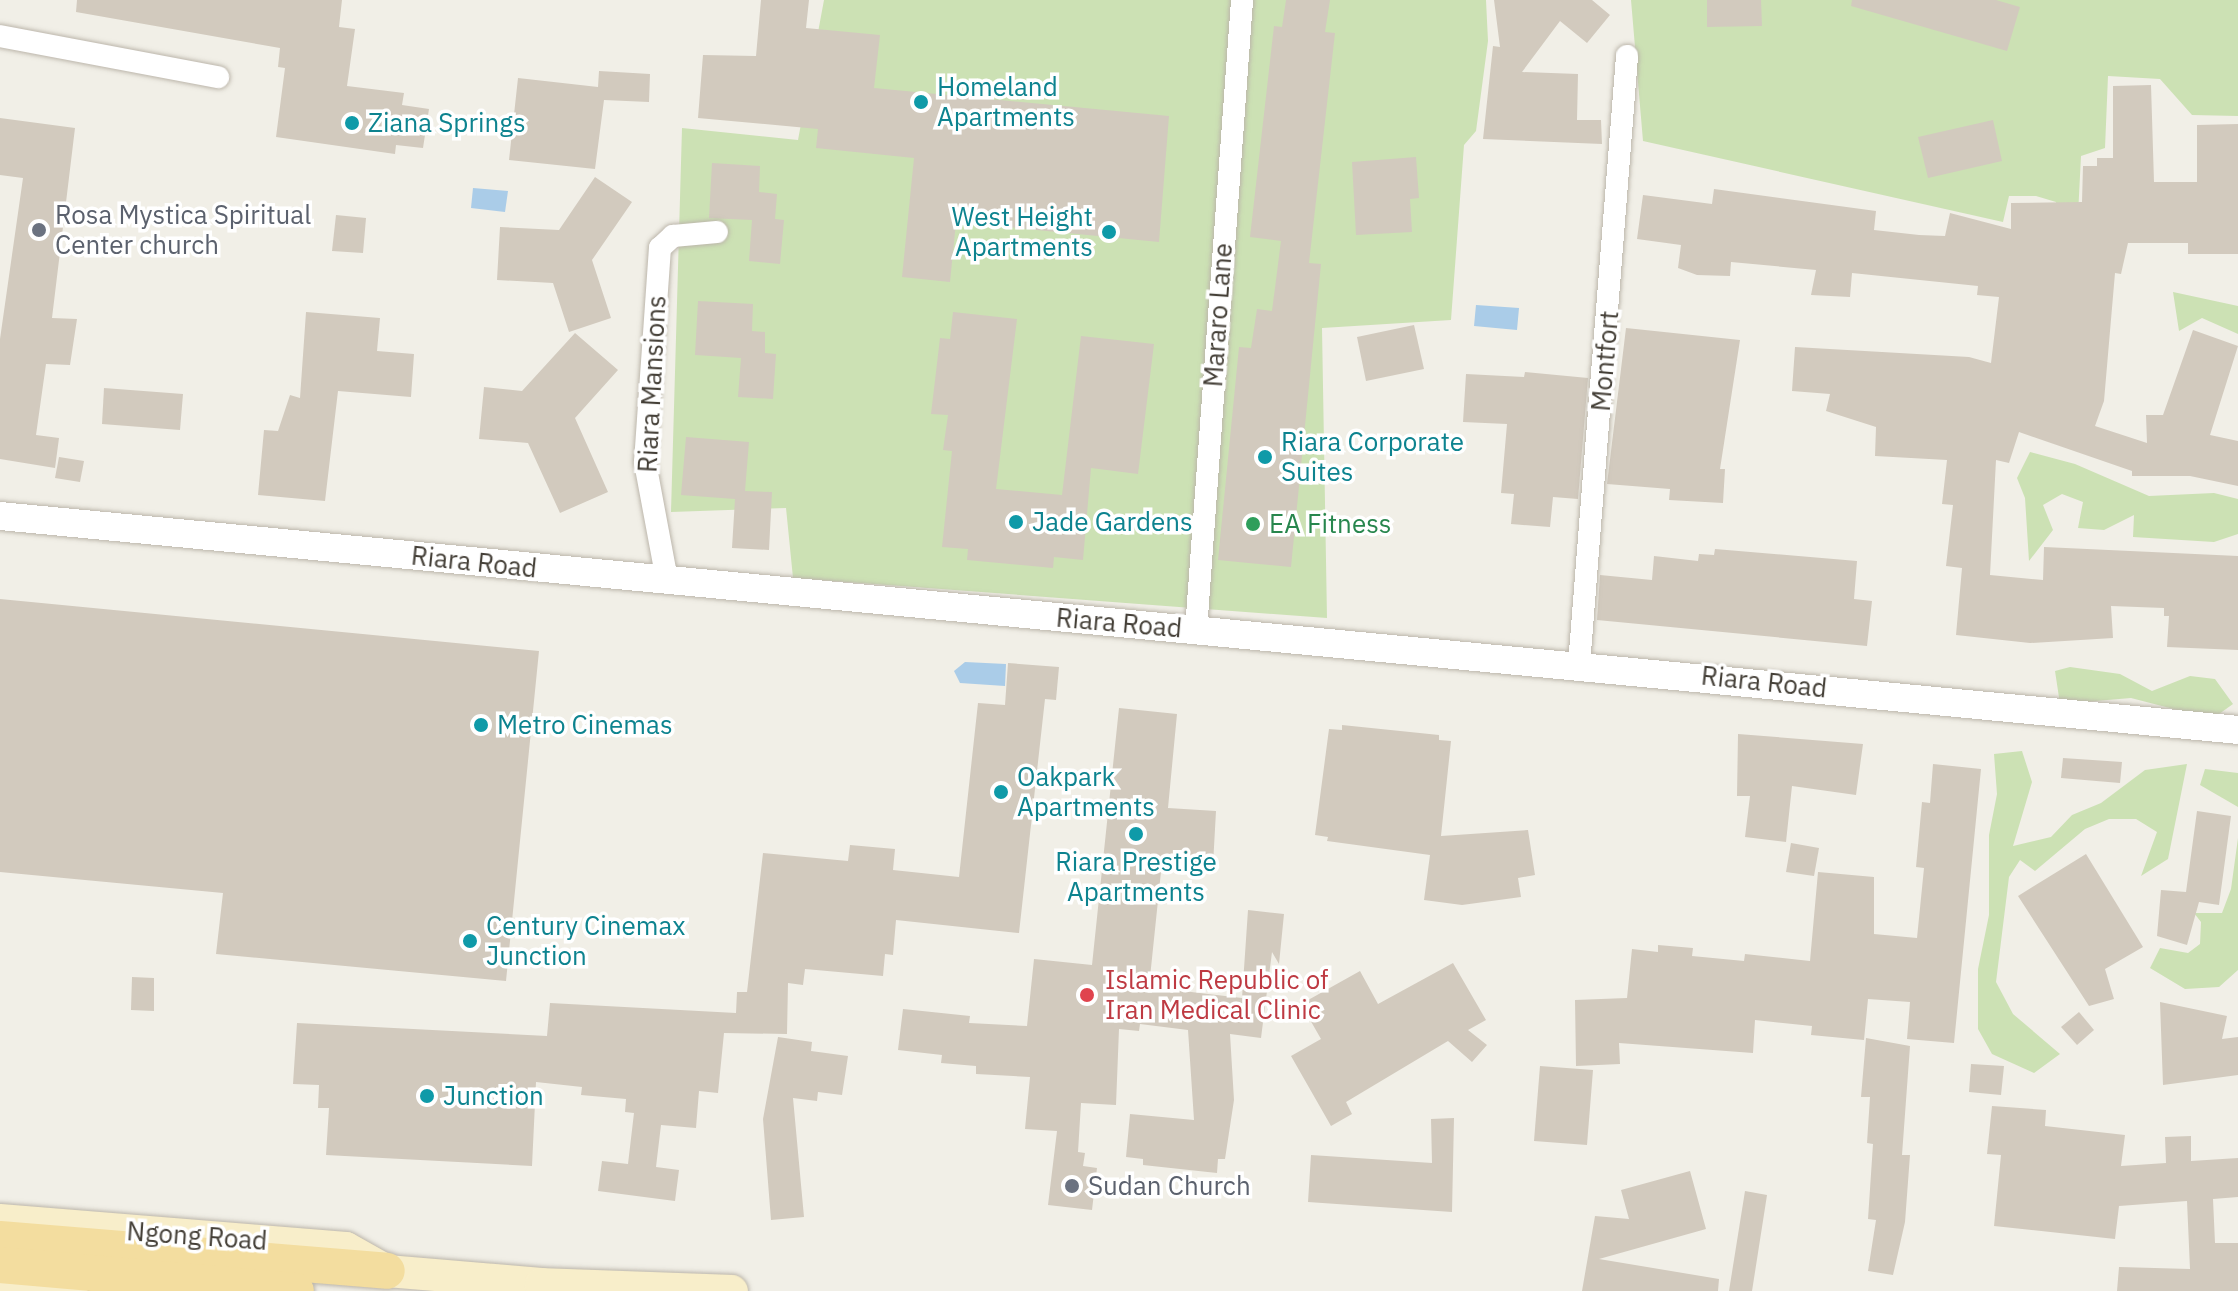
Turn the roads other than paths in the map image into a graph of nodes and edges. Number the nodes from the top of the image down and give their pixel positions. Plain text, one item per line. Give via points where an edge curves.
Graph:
1 (1242, 0) edge
2 (0, 36) edge
3 (1627, 56) dead end
4 (218, 77) dead end
5 (717, 232) dead end
6 (0, 516) edge
7 (667, 580) junction
8 (1196, 630) junction
9 (1579, 665) junction
10 (2238, 730) edge
11 (0, 1220) edge
12 (0, 1239) edge
13 (0, 1265) edge
14 (387, 1271) junction
15 (0, 1285) edge
16 (72, 1291) edge
17 (296, 1291) edge
18 (732, 1291) edge

1 - 8 street, Mararo Lane
2 - 4 street
3 - 9 street, Montfort
5 - 7 street, Riara Mansions via 673,236 660,248 645,462
6 - 7 street, Riara Road
7 - 8 street, Riara Road
8 - 9 street, Riara Road
9 - 10 street, Riara Road
11 - 14 main road, Ngong Road via 346,1248
12 - 14 main road, Ngong Road
13 - 17 main road, Ngong Road
14 - 18 main road, Ngong Road via 541,1284
15 - 16 main road

